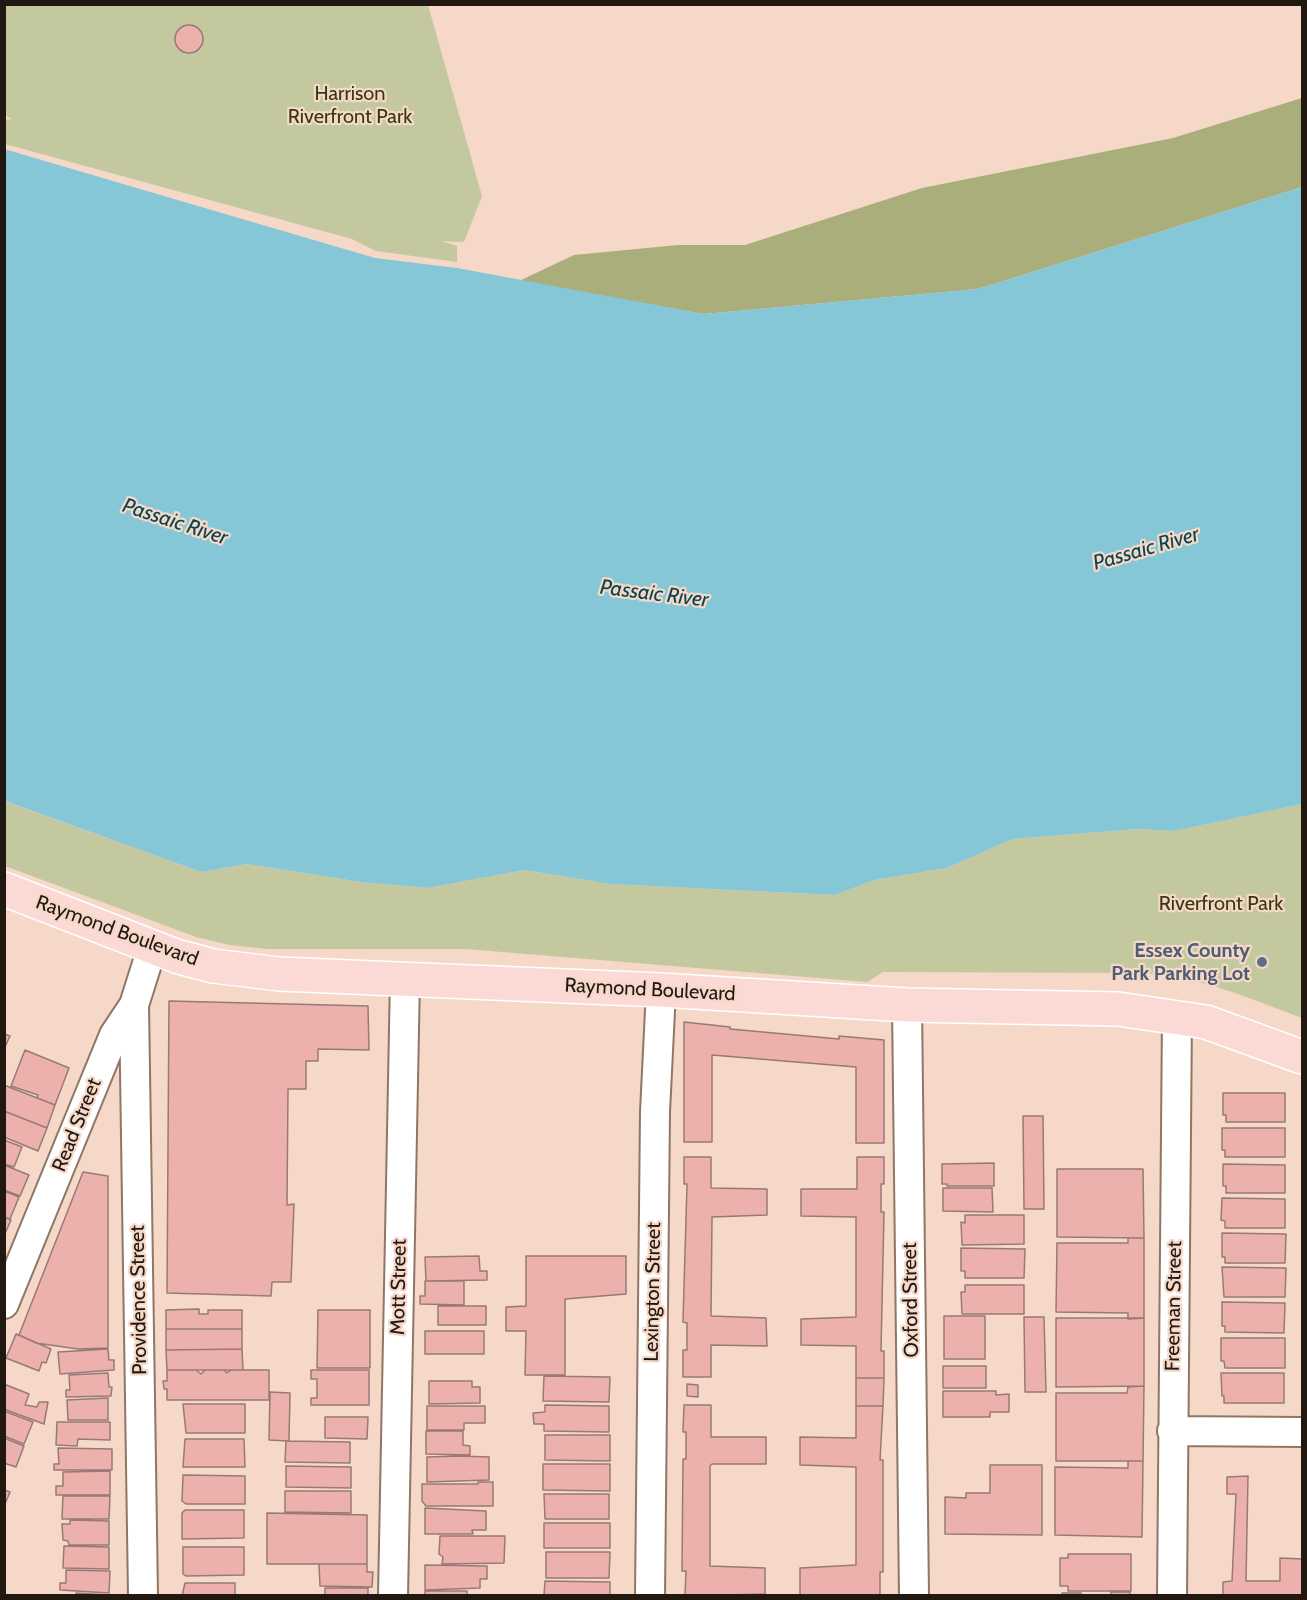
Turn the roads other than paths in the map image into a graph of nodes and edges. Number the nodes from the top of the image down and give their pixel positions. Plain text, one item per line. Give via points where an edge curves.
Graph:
1 (4, 889) edge
2 (152, 948) junction
3 (405, 978) junction
4 (661, 990) junction
5 (134, 1005) junction
6 (908, 1005) junction
7 (1177, 1016) junction
8 (1302, 1057) edge
9 (4, 1304) edge
10 (1172, 1431) junction
11 (1302, 1432) edge
12 (143, 1596) edge
13 (393, 1596) edge
14 (650, 1596) edge
15 (914, 1596) edge
16 (1172, 1596) edge

1 - 2 main road, Raymond Boulevard
2 - 3 main road, Raymond Boulevard via 234,970
2 - 5 street, Read Street
3 - 4 main road, Raymond Boulevard
3 - 13 street, Mott Street
4 - 6 main road, Raymond Boulevard
4 - 14 street, Lexington Street via 655,1112
5 - 9 street, Read Street via 114,1035
5 - 12 street, Providence Street
6 - 7 main road, Raymond Boulevard via 1118,1009
6 - 15 street, Oxford Street
7 - 8 main road, Raymond Boulevard via 1227,1029
7 - 10 street, Freeman Street
10 - 11 street
10 - 16 street, Freeman Street

